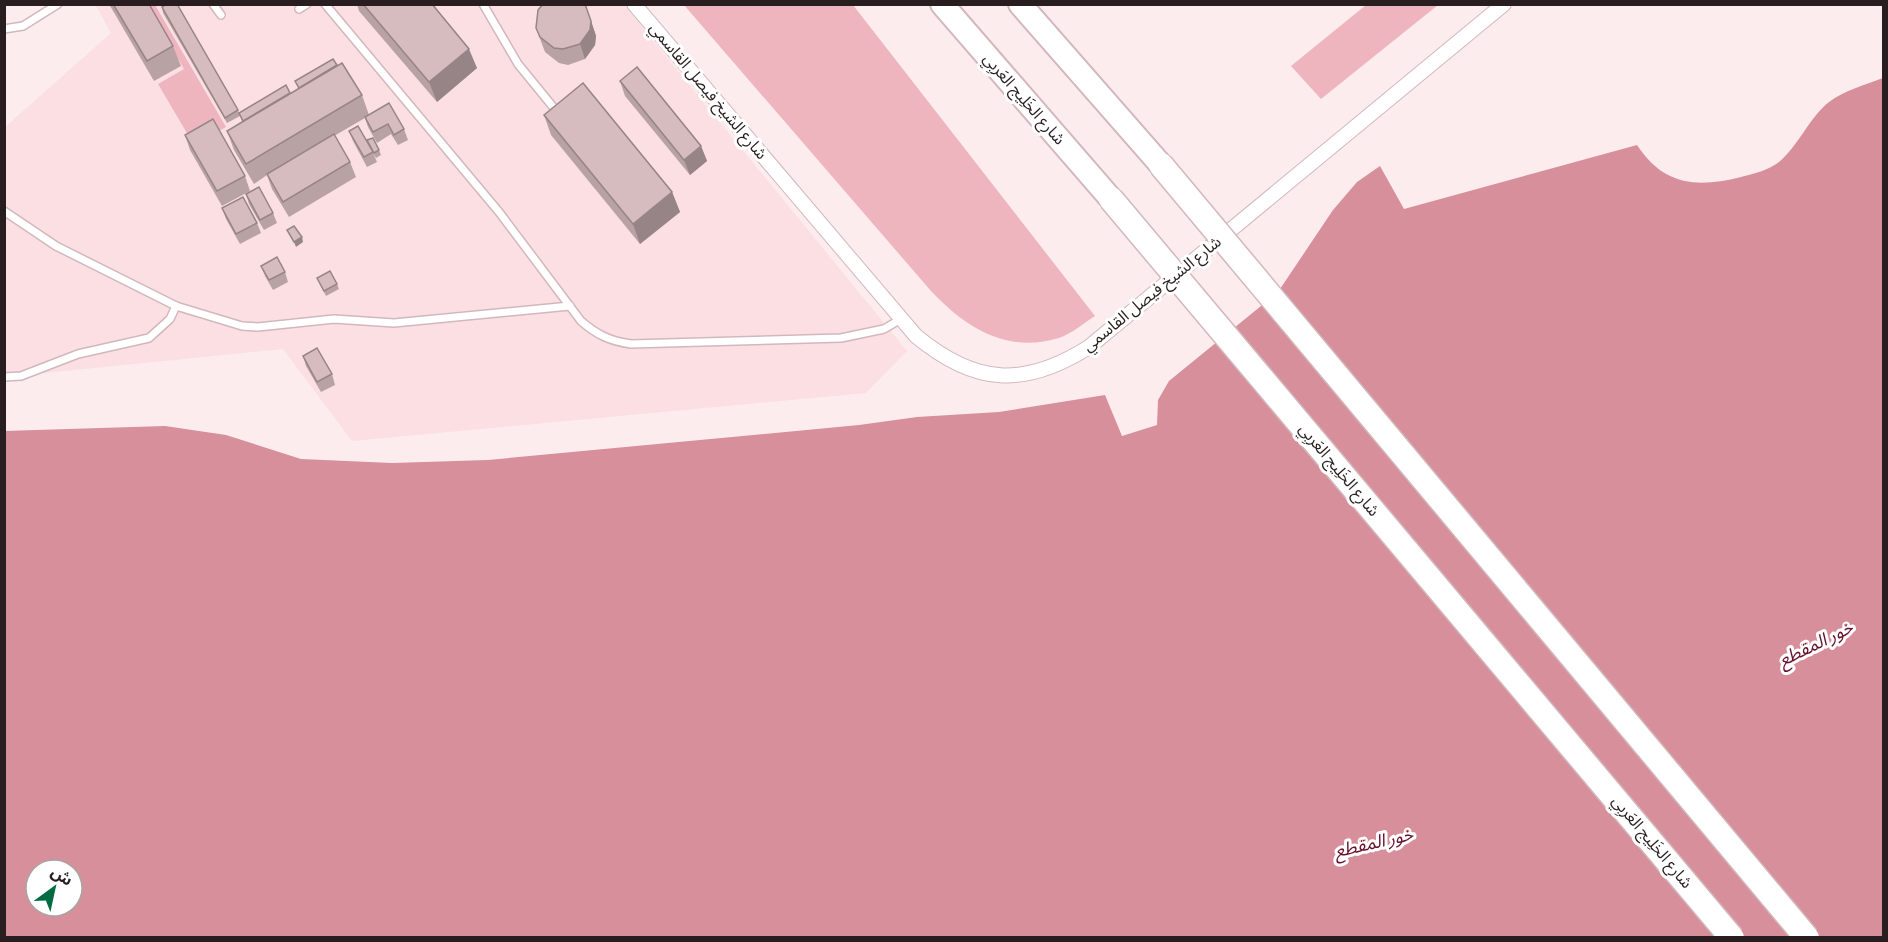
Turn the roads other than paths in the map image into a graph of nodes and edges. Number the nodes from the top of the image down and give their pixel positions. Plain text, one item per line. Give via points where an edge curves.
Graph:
1 (58, 4) edge
2 (213, 4) edge
3 (307, 4) edge
4 (325, 4) edge
5 (483, 4) edge
6 (634, 4) edge
7 (942, 4) edge
8 (1020, 4) edge
9 (1504, 4) edge
10 (299, 9) dead end
11 (221, 15) dead end
12 (4, 29) edge
13 (562, 117) edge
14 (1161, 165) joint
15 (1111, 199) joint
16 (4, 211) edge
17 (176, 306) junction
18 (570, 306) junction
19 (901, 319) junction
20 (4, 377) edge
21 (1732, 938) edge
22 (1807, 938) edge

1 - 12 lane via 23,26
2 - 11 lane
3 - 10 lane
4 - 18 lane via 509,225
5 - 13 lane via 518,64
6 - 19 street, شارع الشيخ فيصل القاسمي
7 - 15 highway, شارع الخَلِيج العَربِي
8 - 14 highway
9 - 19 street, شارع الشيخ فيصل القاسمي via 1066,362 1035,373 1003,376 971,370 941,357
14 - 22 highway, bridge
15 - 21 highway, شارع الخَلِيج العَربِي, bridge
16 - 17 lane via 56,246
17 - 18 lane via 225,323 258,327 334,319 394,323
17 - 20 lane via 170,319 149,338 78,354 21,376
18 - 19 lane via 595,334 631,344 840,338 884,329

